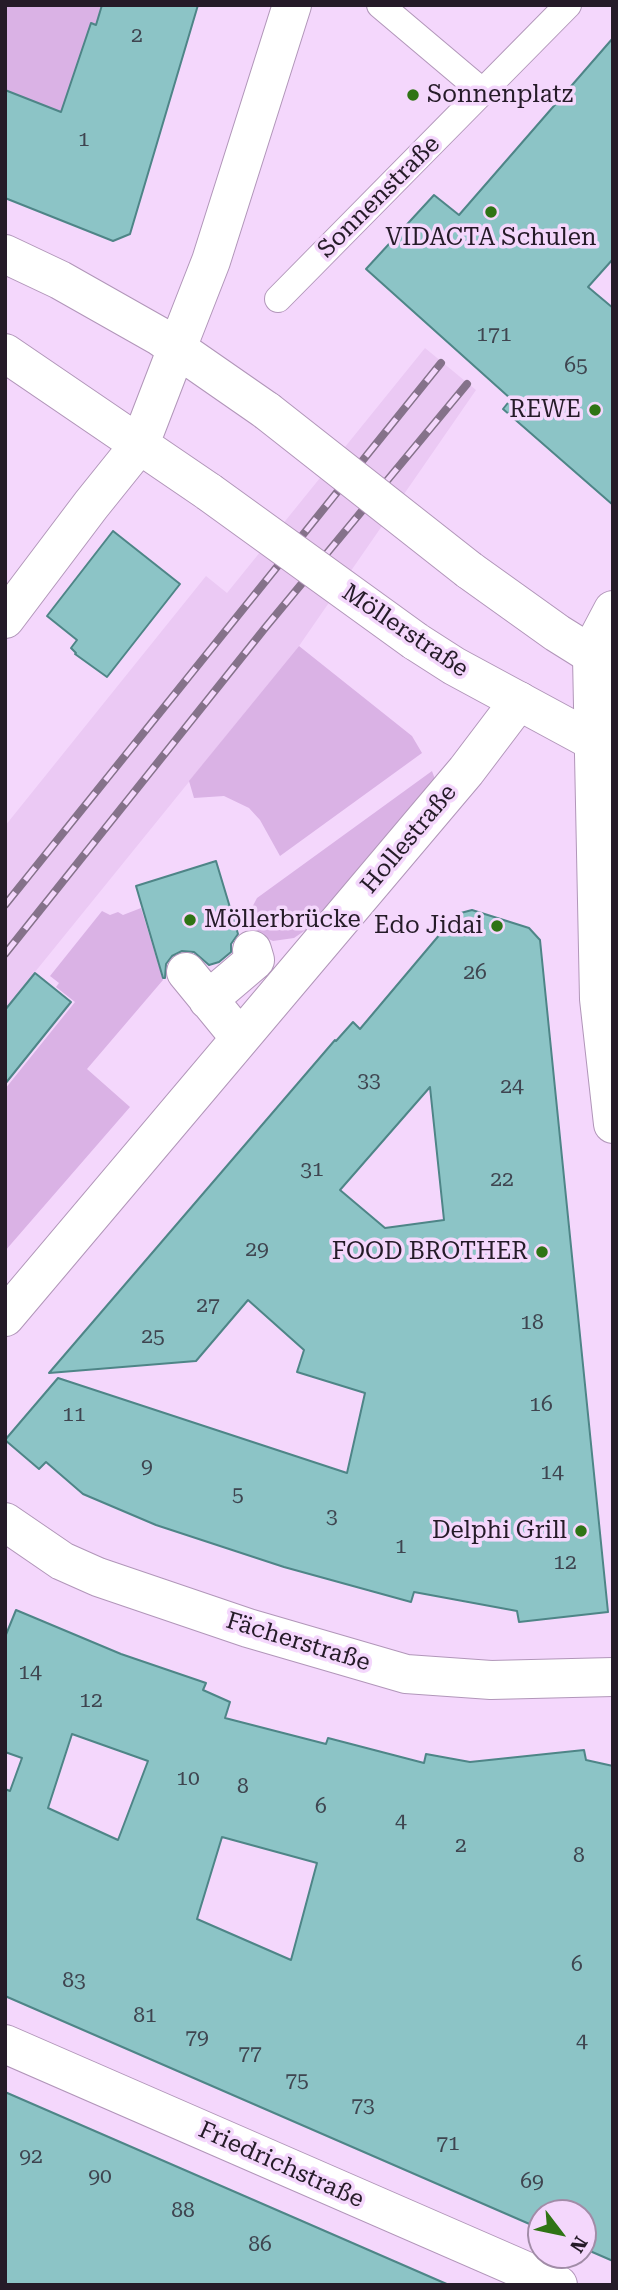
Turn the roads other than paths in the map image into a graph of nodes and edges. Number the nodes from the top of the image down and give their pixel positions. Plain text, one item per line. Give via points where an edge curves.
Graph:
1 (292, 5) edge
2 (380, 5) edge
3 (568, 5) edge
4 (483, 92) junction
5 (5, 254) edge
6 (278, 299) dead end
7 (177, 348) junction
8 (5, 353) edge
9 (140, 444) junction
10 (613, 610) edge
11 (5, 619) edge
12 (602, 662) edge
13 (519, 701) junction
14 (604, 747) edge
15 (252, 950) dead end
16 (240, 1038) junction
17 (613, 1124) edge
18 (5, 1317) edge
19 (5, 1522) edge
20 (613, 1677) edge
21 (5, 2045) edge
22 (558, 2285) edge

1 - 7 street via 211,261
2 - 4 lane
3 - 4 lane, Sonnenstraße
4 - 6 lane, Sonnenstraße
5 - 7 street via 60,280
7 - 9 street
7 - 12 street, bridge via 267,411 469,570
8 - 9 street, Möllerstraße
9 - 11 street
9 - 13 street, Möllerstraße, bridge via 415,641
10 - 12 street via 595,644
12 - 14 street
13 - 14 street, Möllerstraße
13 - 16 street, Hollestraße via 466,772
14 - 17 street via 599,999
15 - 16 street via 255,960 197,986
16 - 18 street, Hollestraße
19 - 20 street, Fächerstraße via 62,1561 98,1577 248,1628 406,1674 491,1681
21 - 22 street, Friedrichstraße

